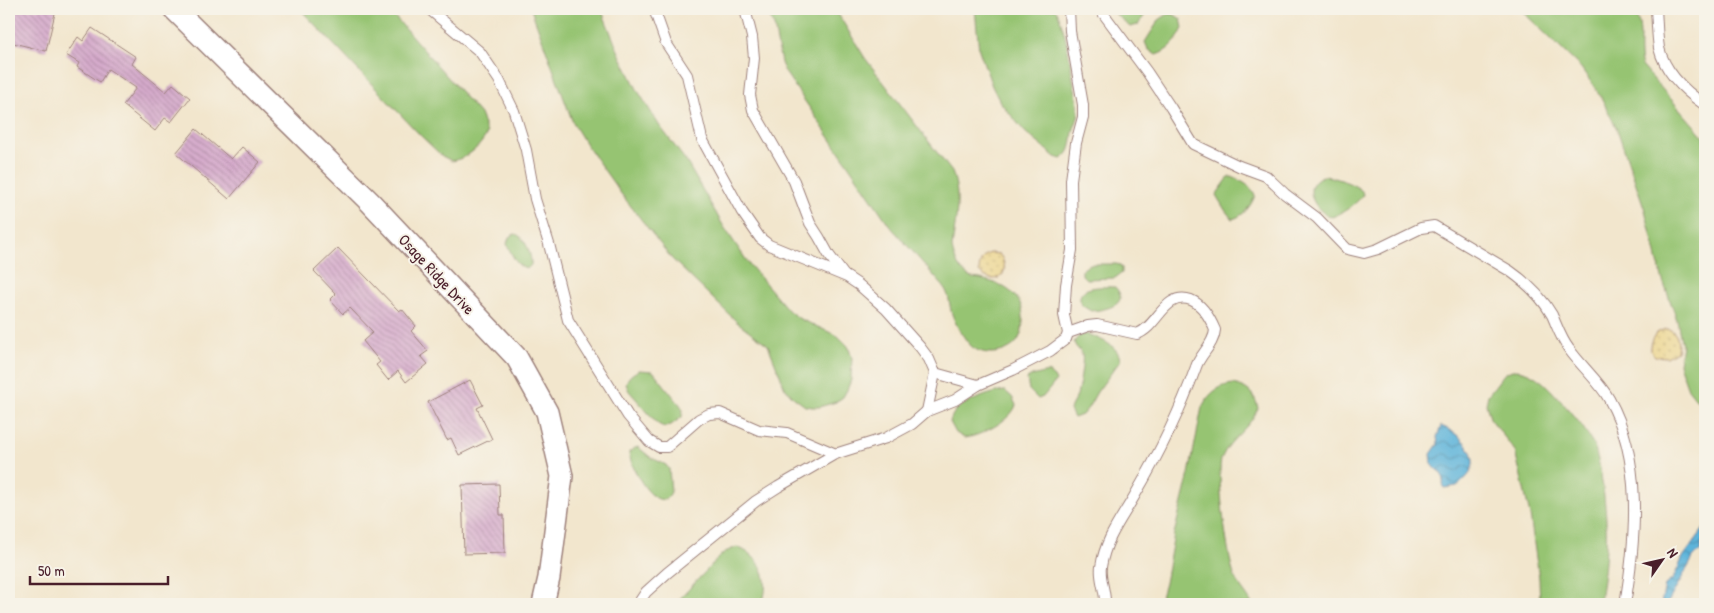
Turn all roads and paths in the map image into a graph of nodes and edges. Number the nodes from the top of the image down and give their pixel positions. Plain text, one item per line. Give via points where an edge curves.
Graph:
1 (174, 9) edge
2 (429, 9) edge
3 (654, 9) edge
4 (745, 9) edge
5 (1069, 9) edge
6 (1100, 9) edge
7 (1656, 9) edge
8 (1705, 106) edge
9 (846, 277) junction
10 (1068, 333) junction
11 (935, 373) junction
12 (978, 385) junction
13 (927, 411) junction
14 (836, 454) junction
15 (543, 604) edge
16 (638, 604) edge
17 (1105, 604) edge
18 (1625, 604) edge

1 - 15 street, Osage Ridge Drive via 370,202 517,358 547,412 562,476
2 - 14 lane via 480,52 499,80 514,111 526,150 535,199 568,320 628,416 649,441 658,448 667,447 699,419 720,413 759,430 787,434
3 - 9 lane via 666,43 687,75 702,139 752,227 769,245
4 - 9 lane via 754,58 750,95 753,110 794,181 814,230
5 - 10 lane via 1083,117 1071,180 1072,250 1064,315
6 - 18 lane via 1147,72 1193,144 1266,176 1317,218 1347,249 1371,251 1421,228 1434,226 1510,271 1537,294 1569,349 1607,396 1623,432 1634,500 1633,549
7 - 8 lane via 1663,57 1678,82
9 - 11 lane via 897,321 929,359
10 - 12 lane via 1060,346
10 - 17 lane via 1097,325 1137,334 1151,326 1167,305 1178,298 1198,303 1215,330 1212,342 1199,358 1168,432 1110,538 1100,568
11 - 12 lane
11 - 13 lane
12 - 13 lane via 955,400
13 - 14 lane via 912,424 886,438
14 - 16 lane via 756,501 661,578

